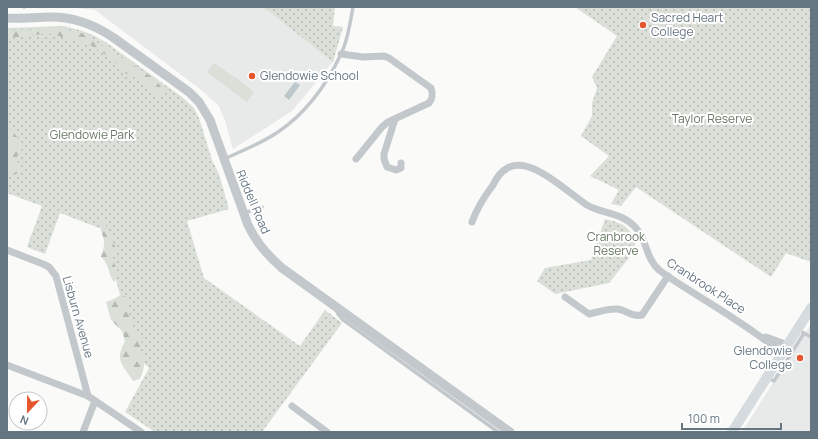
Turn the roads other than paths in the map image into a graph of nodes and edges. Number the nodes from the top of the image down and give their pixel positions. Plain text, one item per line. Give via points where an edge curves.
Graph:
1 (50, 7) edge
2 (353, 7) edge
3 (50, 17) junction
4 (7, 18) edge
5 (341, 54) junction
6 (395, 119) junction
7 (356, 159) dead end
8 (223, 160) junction
9 (401, 163) dead end
10 (262, 207) dead end
11 (243, 214) junction
12 (472, 222) dead end
13 (7, 250) edge
14 (668, 276) junction
15 (565, 297) dead end
16 (336, 306) junction
17 (811, 308) edge
18 (800, 331) junction
19 (811, 337) edge
20 (785, 349) junction
21 (7, 365) edge
22 (767, 377) junction
23 (88, 396) junction
24 (95, 401) junction
25 (292, 406) dead end
26 (84, 432) edge
27 (140, 432) edge
28 (327, 432) edge
29 (498, 432) edge
30 (510, 432) edge
31 (732, 432) edge

1 - 3 street
2 - 5 lane
3 - 4 street, Riddell Road
3 - 8 street, Riddell Road via 79,21 104,31 189,92 204,108 210,120
5 - 6 street via 384,56 431,88 433,94 429,104
5 - 8 lane via 328,78 293,121 264,140
6 - 7 street via 382,127
6 - 9 street via 384,160 387,167 396,170 401,168
8 - 11 street, Riddell Road
10 - 11 lane
11 - 16 street, Riddell Road via 255,239 269,257
12 - 14 street, Cranbrook Place via 476,210 506,168 528,166 589,206 616,214 637,228 654,263
13 - 23 street, Lisburn Avenue via 44,264 56,276
14 - 15 street via 642,315 634,316 620,309 589,314
14 - 20 street, Cranbrook Place
16 - 29 lane via 342,319
16 - 30 street, Riddell Road
17 - 18 main road
18 - 19 lane
18 - 20 main road
18 - 22 lane via 774,381
20 - 22 main road
21 - 23 street
22 - 31 main road
23 - 24 street
24 - 26 street
24 - 27 street
25 - 28 street

